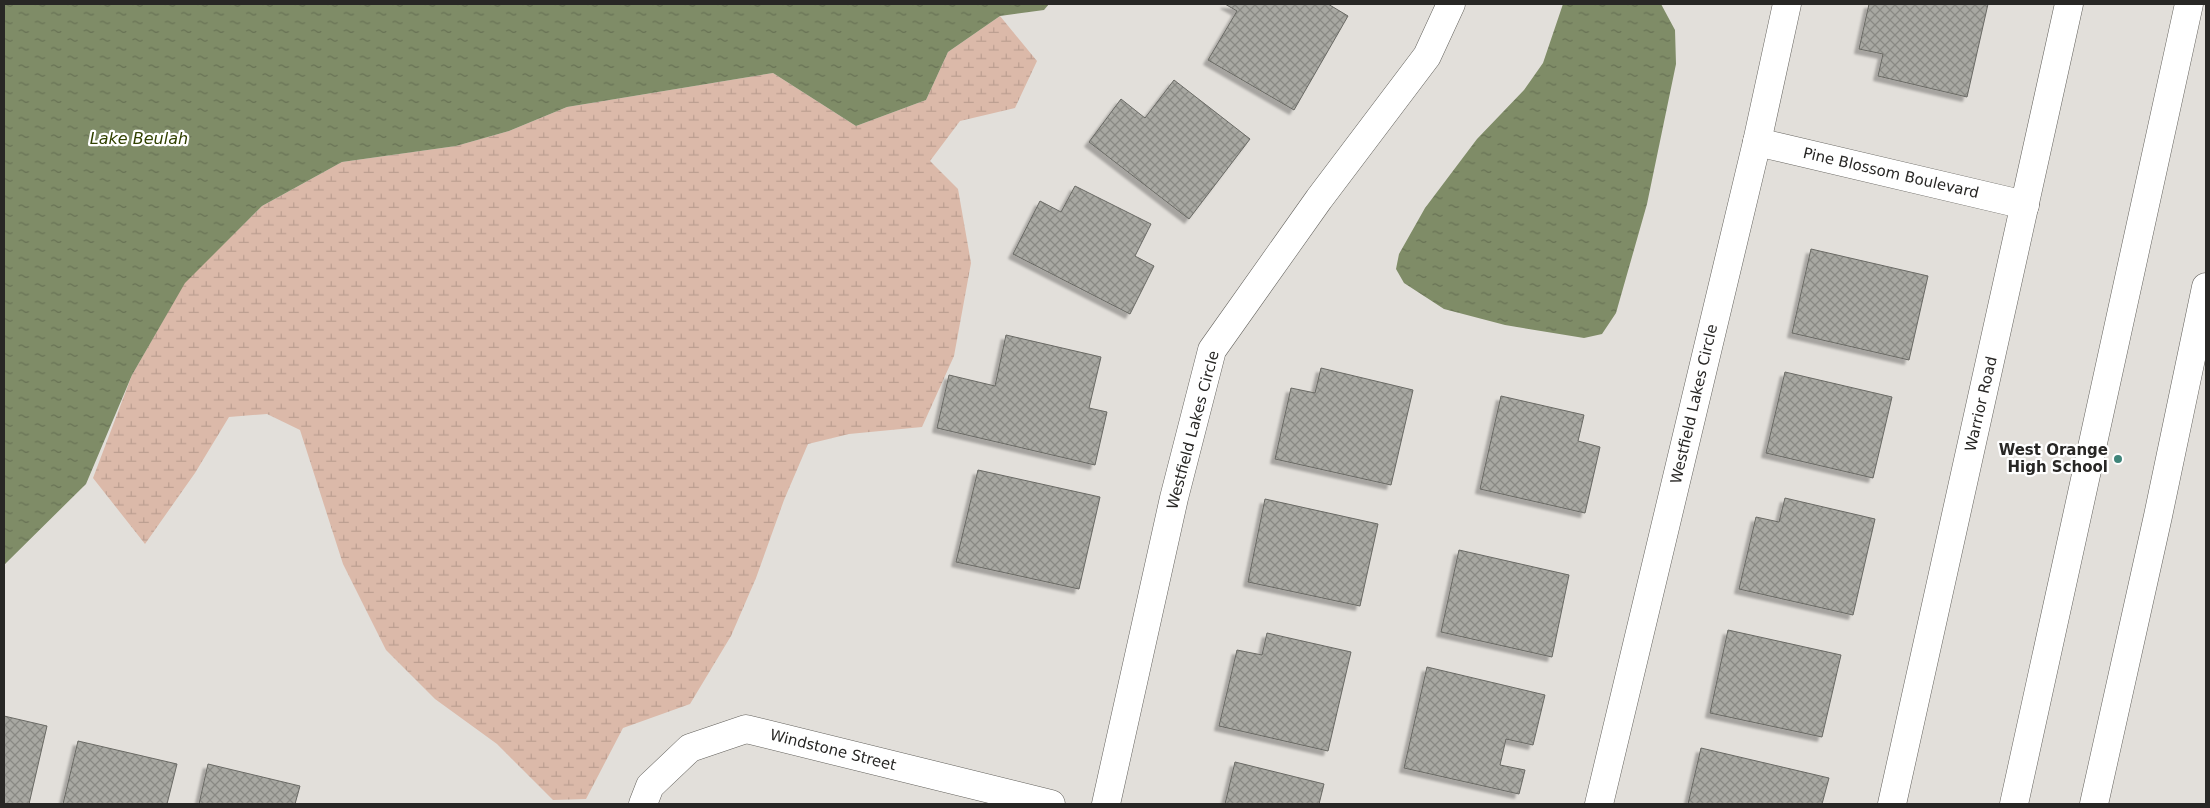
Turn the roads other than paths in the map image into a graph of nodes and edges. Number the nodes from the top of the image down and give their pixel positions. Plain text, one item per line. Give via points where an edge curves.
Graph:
1 (1451, 4) edge
2 (1787, 4) edge
3 (2069, 4) edge
4 (2189, 4) edge
5 (1757, 142) junction
6 (2025, 205) junction
7 (2206, 287) edge
8 (643, 804) edge
9 (1051, 804) edge
10 (1106, 804) edge
11 (1599, 804) edge
12 (1892, 804) edge
13 (2014, 804) edge
14 (2094, 804) edge

1 - 10 street, Westfield Lakes Circle via 1426,56 1318,199 1212,350 1174,498
2 - 5 street, Westfield Lakes Circle
3 - 6 street, Warrior Road
4 - 13 street
5 - 6 street, Pine Blossom Boulevard
5 - 11 street, Westfield Lakes Circle
6 - 12 street, Warrior Road
7 - 14 street
8 - 9 street, Windstone Street via 650,786 690,748 746,729

